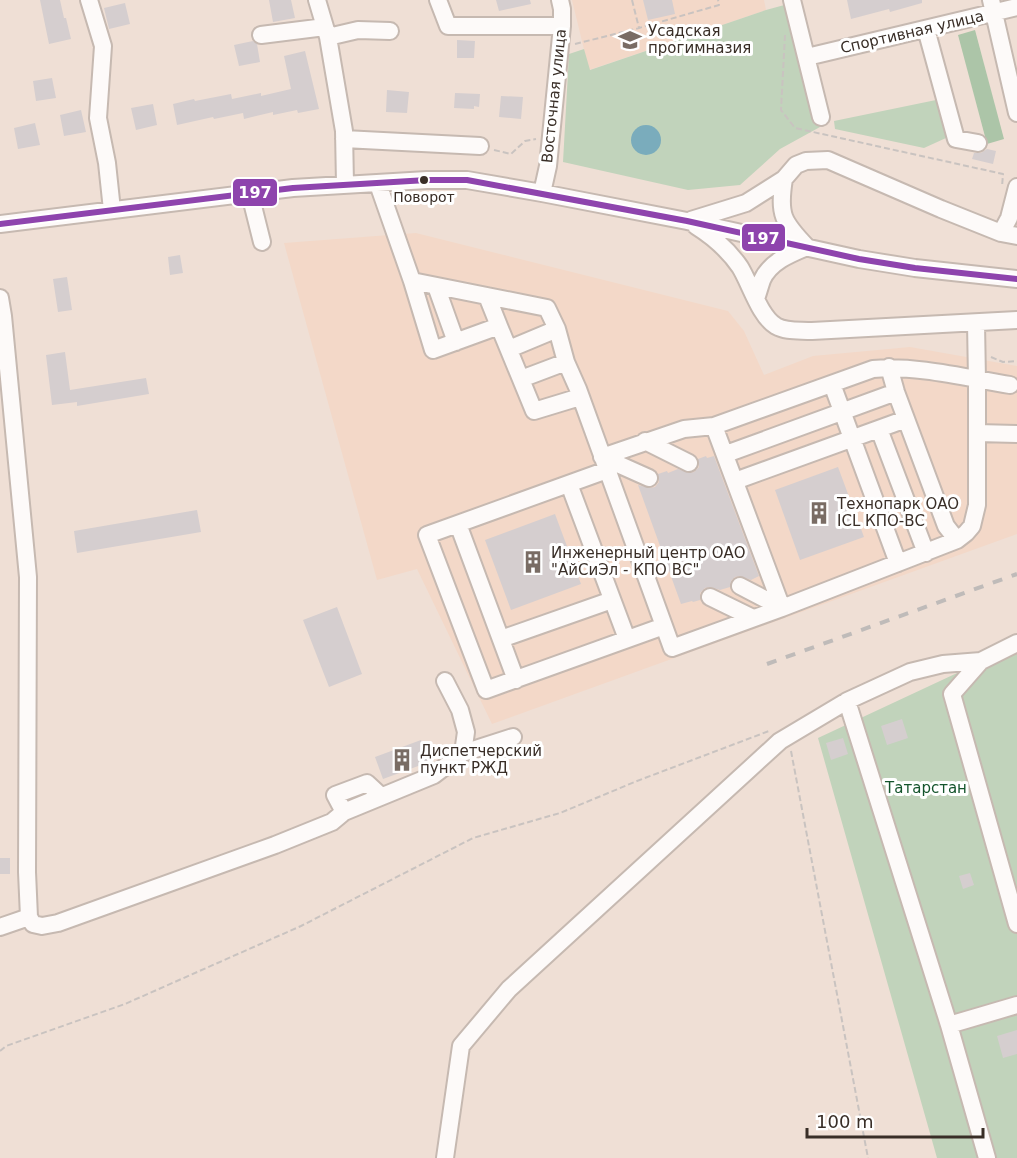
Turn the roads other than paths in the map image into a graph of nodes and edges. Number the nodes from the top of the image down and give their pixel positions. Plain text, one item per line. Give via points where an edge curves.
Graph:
1 (89, 0) edge
2 (317, 0) edge
3 (438, 0) edge
4 (560, 0) edge
5 (792, 0) edge
6 (993, 6) edge
7 (1017, 7) edge
8 (562, 26) junction
9 (926, 29) junction
10 (390, 31) dead end
11 (327, 32) junction
12 (261, 35) dead end
13 (807, 57) junction
14 (1017, 112) edge
15 (821, 117) dead end
16 (344, 139) junction
17 (978, 143) dead end
18 (480, 146) road end
19 (784, 179) junction
20 (345, 184) junction
21 (378, 184) junction
22 (1017, 187) edge
23 (542, 193) junction
24 (250, 194) junction
25 (112, 210) junction
26 (687, 221) junction
27 (0, 224) edge
28 (1009, 235) edge
29 (262, 242) dead end
30 (807, 247) junction
31 (1017, 279) edge
32 (412, 281) junction
33 (436, 286) junction
34 (487, 296) junction
35 (0, 298) edge
36 (756, 299) junction
37 (1017, 320) edge
38 (976, 323) junction
39 (499, 326) junction
40 (557, 329) junction
41 (456, 342) junction
42 (509, 349) junction
43 (566, 362) junction
44 (889, 367) junction
45 (521, 379) junction
46 (977, 380) junction
47 (832, 384) junction
48 (1010, 385) dead end
49 (896, 392) junction
50 (580, 397) junction
51 (842, 412) junction
52 (906, 419) junction
53 (714, 426) junction
54 (879, 429) junction
55 (977, 433) junction
56 (1017, 434) edge
57 (851, 440) junction
58 (645, 441) junction
59 (726, 454) junction
60 (689, 463) dead end
61 (605, 464) junction
62 (649, 478) dead end
63 (735, 481) junction
64 (570, 484) junction
65 (458, 524) junction
66 (957, 540) junction
67 (926, 553) junction
68 (898, 563) junction
69 (740, 586) dead end
70 (710, 597) dead end
71 (612, 600) junction
72 (782, 608) junction
73 (753, 618) junction
74 (664, 626) junction
75 (501, 639) junction
76 (627, 639) junction
77 (1017, 643) edge
78 (981, 661) junction
79 (516, 680) junction
80 (445, 681) dead end
81 (847, 701) junction
82 (513, 737) dead end
83 (463, 753) junction
84 (29, 917) junction
85 (1017, 924) edge
86 (0, 927) edge
87 (1017, 1005) edge
88 (949, 1025) junction
89 (445, 1158) edge
90 (987, 1158) edge

1 - 25 street via 103,46 98,118
2 - 11 street
3 - 8 street via 448,26
4 - 8 street, Восточная улица
5 - 13 street
6 - 7 street, Спортивная улица
6 - 9 street, Спортивная улица
6 - 14 street
8 - 23 street, Восточная улица
9 - 13 street, Спортивная улица
9 - 17 street via 956,139
10 - 11 street
11 - 12 street
11 - 16 street
13 - 15 street
16 - 18 street
16 - 20 street
19 - 26 street via 746,203
19 - 28 street via 796,165 828,160
19 - 30 street via 782,215
20 - 21 street
20 - 24 street
21 - 23 street via 467,180
21 - 32 street
22 - 28 street
23 - 26 street
24 - 25 street
24 - 29 street
25 - 27 street
26 - 30 street
26 - 36 street via 724,249 739,266
30 - 31 street via 915,268
30 - 36 street via 771,268
32 - 33 street
32 - 41 street via 433,350
33 - 34 street
33 - 41 street
34 - 39 street
34 - 40 street via 548,308
35 - 84 street via 28,577
36 - 38 street via 764,316 784,330
37 - 38 street
38 - 46 street
39 - 41 street
39 - 42 street
40 - 42 street
40 - 43 street
42 - 45 street
43 - 45 street
43 - 50 street
44 - 46 street
44 - 47 street
44 - 49 street
45 - 50 street via 534,411
46 - 48 street
46 - 55 street
47 - 51 street
47 - 53 street
49 - 51 street
49 - 52 street
50 - 61 street
51 - 57 street
51 - 59 street
52 - 54 street
52 - 66 street via 946,526
53 - 58 street via 684,429
53 - 59 street
54 - 57 street
54 - 67 street
55 - 56 street
55 - 66 street via 975,517 972,526
57 - 63 street
57 - 68 street
58 - 60 street
58 - 61 street
59 - 63 street
61 - 62 street
61 - 64 street
61 - 74 street
63 - 72 street
64 - 65 street
64 - 71 street
65 - 75 street
65 - 79 street via 427,535 486,690
66 - 67 street
67 - 68 street
68 - 72 street
69 - 72 street
70 - 73 street
71 - 75 street
71 - 76 street
72 - 73 street
73 - 74 street via 672,648
74 - 76 street
75 - 79 street
76 - 79 street
77 - 78 street
78 - 81 street via 910,672
78 - 85 street via 952,694
80 - 83 street via 460,710 465,732
81 - 88 street
81 - 89 street via 780,741 509,989 461,1046
82 - 83 street
83 - 84 street via 434,775 275,845 58,923 42,926 33,924
84 - 86 street
87 - 88 street
88 - 90 street

